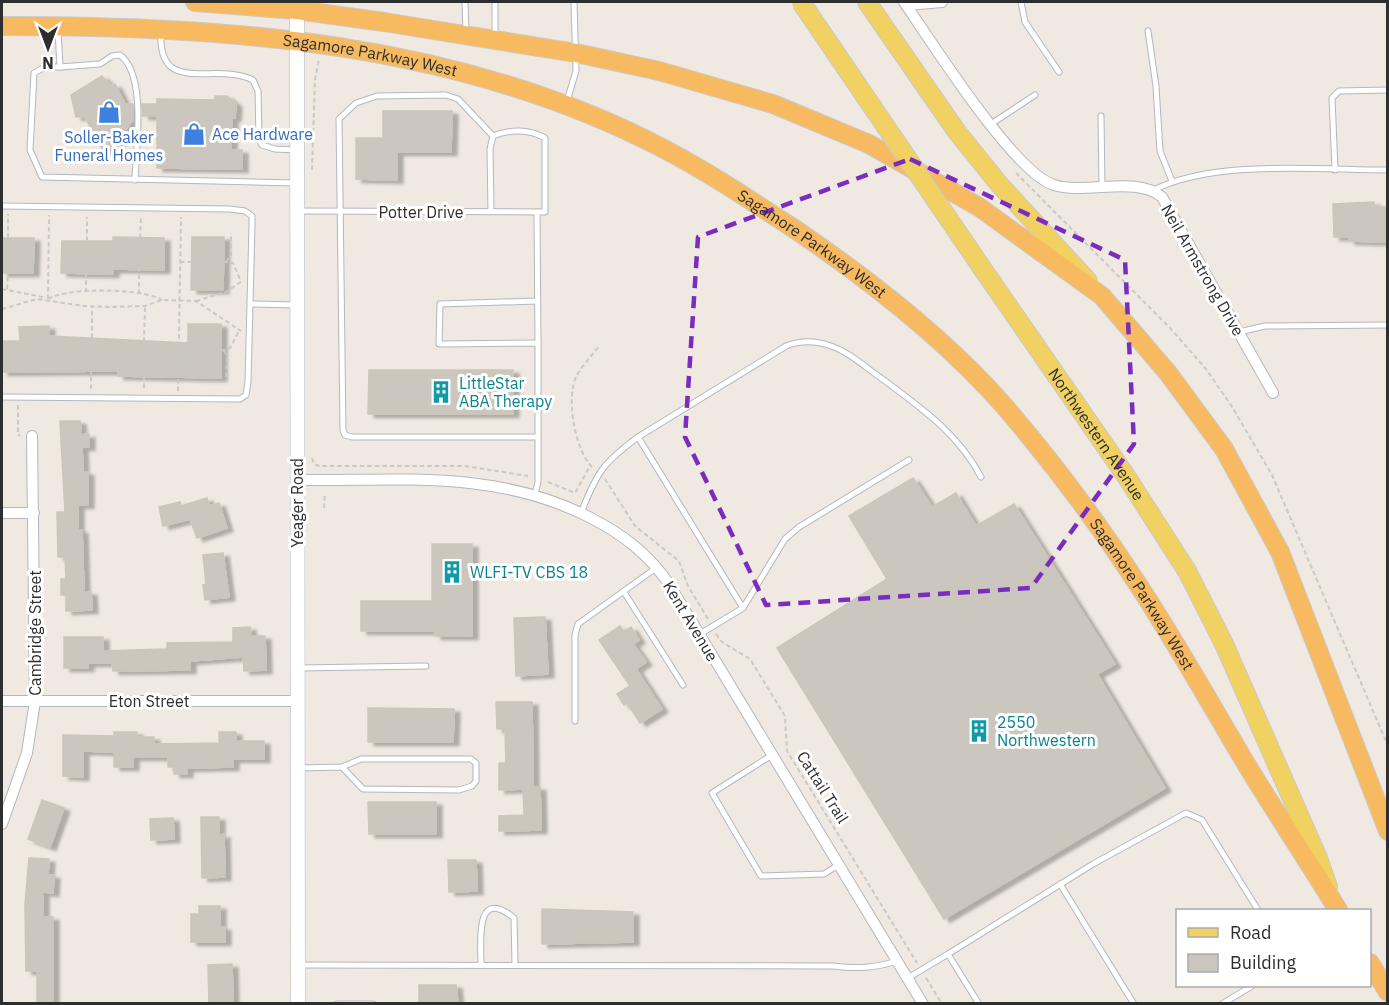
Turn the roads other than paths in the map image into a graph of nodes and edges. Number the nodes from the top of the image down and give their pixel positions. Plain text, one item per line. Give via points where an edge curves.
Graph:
1 (195, 2) edge
2 (465, 2) edge
3 (495, 2) edge
4 (573, 2) edge
5 (801, 2) edge
6 (867, 2) edge
7 (942, 2) edge
8 (1021, 2) edge
9 (906, 3) edge
10 (297, 6) edge
11 (2, 26) edge
12 (58, 26) junction
13 (161, 29) junction
14 (1148, 31) dead end
15 (466, 36) junction
16 (298, 40) junction
17 (495, 40) junction
18 (576, 53) junction
19 (60, 67) junction
20 (1059, 72) dead end
21 (1388, 90) edge
22 (1035, 95) dead end
23 (565, 106) junction
24 (1101, 116) dead end
25 (991, 124) junction
26 (494, 136) junction
27 (297, 150) junction
28 (1335, 170) junction
29 (1388, 170) edge
30 (135, 180) junction
31 (1172, 181) junction
32 (297, 183) junction
33 (1102, 188) junction
34 (1154, 190) junction
35 (5, 206) edge
36 (297, 211) junction
37 (340, 211) junction
38 (491, 212) junction
39 (537, 212) junction
40 (1102, 296) junction
41 (537, 301) junction
42 (251, 304) junction
43 (297, 305) junction
44 (1388, 325) edge
45 (1239, 332) junction
46 (538, 343) junction
47 (1273, 393) dead end
48 (2, 397) edge
49 (32, 436) road end
50 (538, 437) junction
51 (638, 437) junction
52 (909, 460) dead end
53 (981, 477) dead end
54 (297, 480) junction
55 (535, 494) junction
56 (2, 513) edge
57 (34, 513) junction
58 (581, 513) junction
59 (657, 567) junction
60 (624, 592) junction
61 (743, 608) junction
62 (698, 634) junction
63 (426, 666) dead end
64 (297, 668) junction
65 (683, 685) dead end
66 (2, 701) edge
67 (35, 701) junction
68 (297, 701) junction
69 (575, 721) dead end
70 (772, 754) junction
71 (342, 767) junction
72 (298, 768) junction
73 (2, 824) edge
74 (1388, 831) edge
75 (840, 864) junction
76 (1060, 884) junction
77 (1335, 906) edge
78 (1257, 909) edge
79 (948, 954) junction
80 (898, 960) junction
81 (297, 965) junction
82 (481, 965) junction
83 (515, 965) junction
84 (1371, 965) edge
85 (908, 978) junction
86 (1250, 987) edge
87 (1388, 992) edge
88 (298, 1004) edge
89 (337, 1004) edge
90 (373, 1004) edge
91 (923, 1004) edge
92 (980, 1004) edge
93 (1134, 1004) edge
94 (1222, 1004) edge

1 - 10 highway, Sagamore Parkway West
2 - 15 lane
3 - 17 lane
4 - 18 lane
5 - 77 main road, Northwestern Avenue, bridge via 1126,476 1187,572 1224,644 1318,858
6 - 40 main road via 957,132
7 - 9 street, Neil Armstrong Drive
8 - 20 lane via 1025,22
9 - 25 street, Neil Armstrong Drive
10 - 15 highway, Sagamore Parkway West
10 - 16 street, Yeager Road
11 - 12 highway, Sagamore Parkway West
12 - 13 highway, Sagamore Parkway West
12 - 19 lane
13 - 16 highway, Sagamore Parkway West
13 - 27 lane via 160,51 168,66 179,72 239,75 253,80 257,85 262,145
14 - 31 lane via 1160,151
15 - 17 highway, Sagamore Parkway West
16 - 23 highway, Sagamore Parkway West via 426,62 500,82
16 - 27 street, Yeager Road
17 - 18 highway, Sagamore Parkway West
18 - 23 lane via 576,77
18 - 40 highway, Sagamore Parkway West via 659,71 773,104 869,144 979,207
19 - 30 lane via 100,64 112,56 126,60 136,83
19 - 30 lane via 45,67 34,73 30,150 40,174 48,178
21 - 28 lane via 1339,91 1332,98
22 - 25 lane
23 - 77 highway, Sagamore Parkway West via 662,148 725,183 856,271 943,346 1003,405 1136,580
24 - 33 lane
25 - 33 street, Neil Armstrong Drive via 1031,173 1068,189
26 - 37 lane via 458,99 446,95 377,96 356,103 338,124
26 - 38 lane via 490,149
26 - 39 lane, Potter Drive via 515,131 535,132 545,138 546,212
27 - 32 street, Yeager Road
28 - 29 lane
28 - 31 lane via 1241,170
30 - 32 lane
31 - 34 lane
32 - 36 street, Yeager Road
33 - 34 street, Neil Armstrong Drive via 1135,186
34 - 45 street, Neil Armstrong Drive via 1162,197
35 - 42 lane via 245,211 252,216
36 - 37 lane, Potter Drive
36 - 43 street, Yeager Road
37 - 38 lane, Potter Drive
37 - 50 lane via 345,435
38 - 39 lane, Potter Drive
39 - 41 lane
40 - 74 highway, Sagamore Parkway West via 1168,373 1224,449 1280,552
41 - 46 lane
41 - 46 lane via 440,304 439,344
42 - 43 lane
42 - 48 lane via 246,394 240,399
43 - 54 street, Yeager Road
44 - 45 lane via 1265,326
45 - 47 street, Neil Armstrong Drive
46 - 50 lane
49 - 57 street, Cambridge Street
50 - 55 lane
51 - 53 lane via 786,346 800,341 816,342 846,353 938,420 970,455
51 - 58 lane via 598,472
51 - 61 lane
52 - 61 lane via 816,515 785,539
54 - 55 street, Kent Avenue via 458,481
54 - 64 street, Yeager Road
55 - 58 street, Kent Avenue
56 - 57 street
57 - 67 street, Cambridge Street
58 - 59 street, Kent Avenue via 617,531
59 - 60 lane
59 - 62 street, Kent Avenue
60 - 65 lane
60 - 69 lane via 578,624
61 - 62 lane
62 - 70 street, Kent Avenue
63 - 64 lane
64 - 68 street, Yeager Road
66 - 67 street, Eton Street
67 - 68 street, Eton Street
67 - 73 street, Cambridge Street via 27,753
68 - 72 street, Yeager Road
70 - 75 street, Kent Avenue
70 - 75 lane via 712,794 761,876 824,874
71 - 71 lane via 361,759 471,759 476,763 476,781 459,790 363,789
71 - 72 lane
72 - 81 street, Yeager Road
75 - 80 street, Kent Avenue
76 - 78 lane via 1186,813 1202,820
76 - 79 lane
76 - 93 lane
79 - 85 lane
79 - 92 lane
80 - 83 lane via 875,968 856,969
80 - 85 street, Kent Avenue
81 - 82 lane
81 - 88 street, Yeager Road
82 - 83 lane
82 - 83 lane via 481,921 492,909 514,918
84 - 87 highway
85 - 91 street, Kent Avenue
86 - 94 lane
89 - 90 lane

